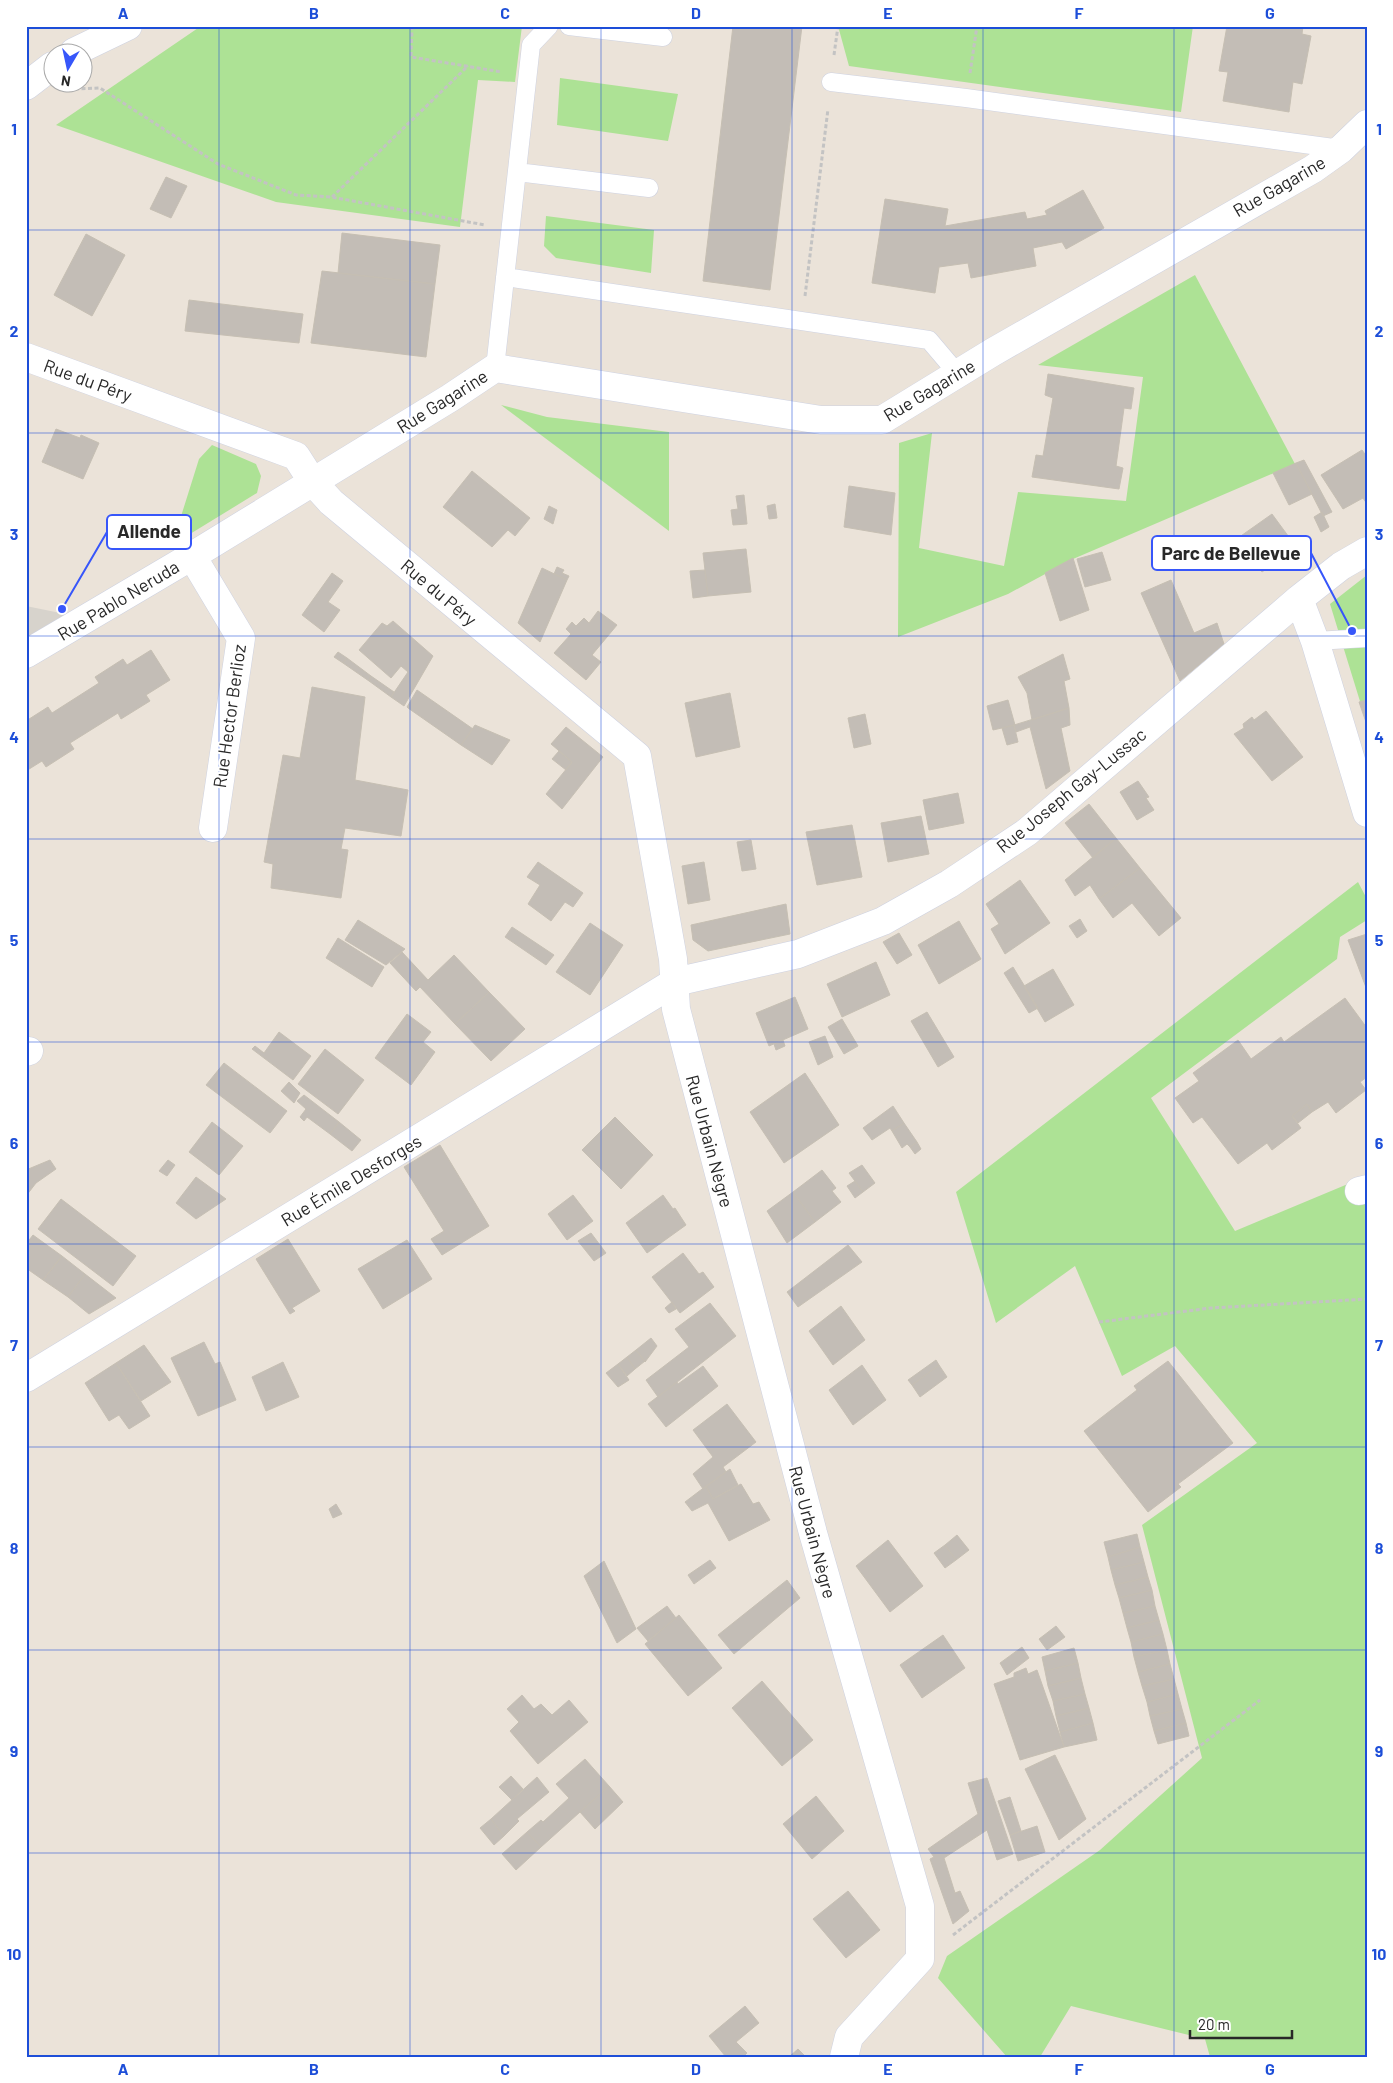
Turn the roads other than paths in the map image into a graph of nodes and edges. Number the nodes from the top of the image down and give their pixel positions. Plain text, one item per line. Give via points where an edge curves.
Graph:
1 (128, 26) edge
2 (549, 26) edge
3 (568, 26) edge
4 (663, 37) dead end
5 (92, 43) edge
6 (42, 74) edge
7 (831, 82) road end
8 (26, 86) edge
9 (1367, 124) edge
10 (1341, 149) junction
11 (517, 172) junction
12 (649, 188) dead end
13 (505, 277) junction
14 (26, 357) edge
15 (495, 368) junction
16 (957, 374) junction
17 (312, 481) junction
18 (1367, 551) edge
19 (192, 556) junction
20 (1298, 599) junction
21 (1367, 638) edge
22 (1315, 642) junction
23 (26, 654) edge
24 (1367, 814) edge
25 (213, 828) dead end
26 (675, 982) junction
27 (27, 1377) edge
28 (844, 2057) edge

1 - 5 street
2 - 11 lane via 531,45
3 - 4 lane
6 - 8 street
7 - 10 lane
9 - 10 street, Rue Gagarine
10 - 16 street, Rue Gagarine
11 - 12 lane
11 - 13 lane
13 - 15 lane
13 - 16 lane via 929,340
14 - 17 street, Rue du Péry via 296,456
15 - 16 street, Rue Gagarine via 830,420 882,420
15 - 17 street, Rue Gagarine
17 - 19 street, Rue Pablo Neruda
17 - 26 street, Rue du Péry via 331,502 637,756
18 - 20 street, Rue Joseph Gay-Lussac via 1341,566
19 - 23 street, Rue Pablo Neruda
19 - 25 street, Rue Hector Berlioz via 242,638
20 - 22 street
20 - 26 street, Rue Joseph Gay-Lussac via 1027,832 949,884 883,921 798,954
21 - 22 lane
22 - 24 street
26 - 27 street, Rue Émile Desforges
26 - 28 street, Rue Urbain Nègre via 676,1009 812,1534 920,1906 920,1959 848,2036

